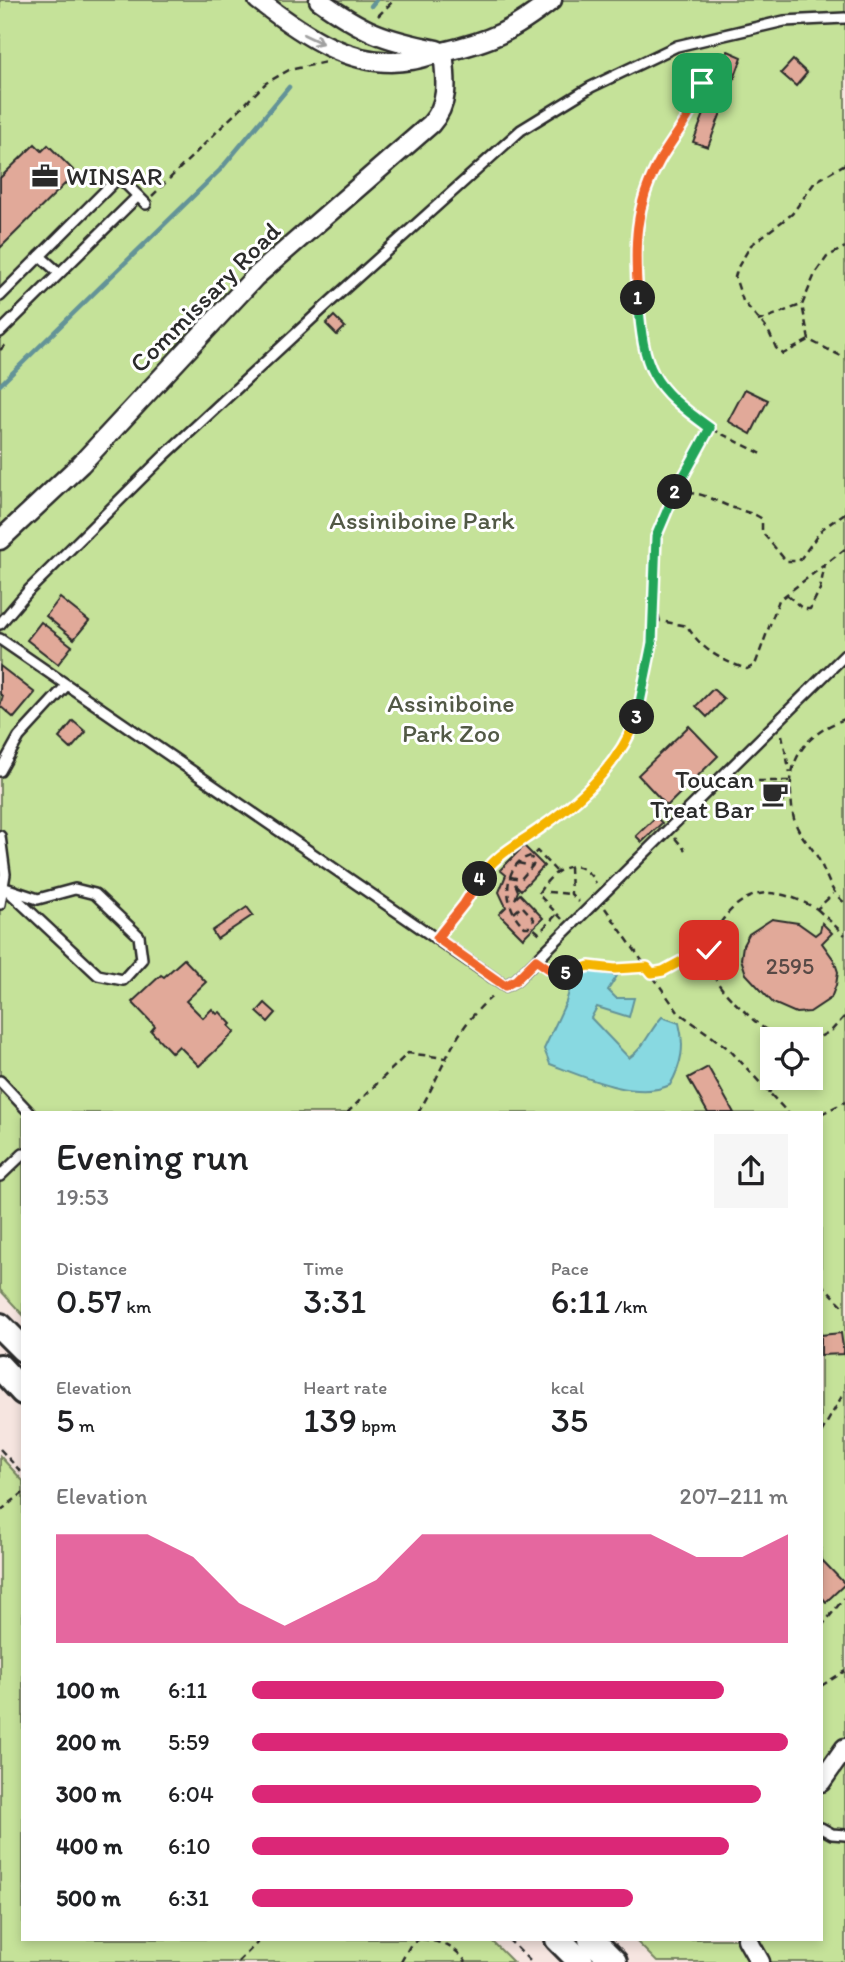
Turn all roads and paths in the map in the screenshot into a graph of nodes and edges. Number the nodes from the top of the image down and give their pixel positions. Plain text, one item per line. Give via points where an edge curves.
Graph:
1 (258, 0) edge
2 (319, 0) edge
3 (394, 0) edge
4 (552, 0) edge
5 (845, 18) edge
6 (363, 30) junction
7 (696, 41) junction
8 (341, 51) junction
9 (443, 52) junction
10 (845, 164) edge
11 (138, 196) junction
12 (146, 204) joint
13 (845, 247) edge
14 (40, 256) junction
15 (59, 273) junction
16 (0, 296) edge
17 (802, 305) junction
18 (758, 321) junction
19 (0, 332) edge
20 (10, 340) dead end
21 (809, 340) junction
22 (0, 350) edge
23 (845, 358) edge
24 (710, 428) junction
25 (762, 454) dead end
26 (674, 495) junction
27 (845, 513) edge
28 (0, 540) edge
29 (845, 549) edge
30 (825, 564) junction
31 (787, 595) junction
32 (654, 601) junction
33 (0, 624) edge
34 (0, 639) edge
35 (845, 655) edge
36 (66, 686) junction
37 (845, 719) edge
38 (779, 720) junction
39 (0, 771) edge
40 (790, 776) junction
41 (720, 779) junction
42 (790, 782) junction
43 (0, 836) edge
44 (531, 858) junction
45 (518, 863) junction
46 (531, 866) junction
47 (570, 867) junction
48 (556, 871) junction
49 (510, 877) junction
50 (545, 886) junction
51 (5, 888) junction
52 (548, 892) junction
53 (571, 894) junction
54 (833, 894) junction
55 (543, 897) junction
56 (601, 897) junction
57 (845, 903) edge
58 (0, 904) edge
59 (817, 909) junction
60 (587, 910) junction
61 (514, 913) junction
62 (556, 915) junction
63 (572, 925) junction
64 (532, 927) junction
65 (845, 935) edge
66 (437, 938) junction
67 (709, 950) junction
68 (536, 960) junction
69 (647, 967) junction
70 (652, 973) junction
71 (505, 986) junction
72 (844, 1019) edge
73 (761, 1027) edge
74 (823, 1036) edge
75 (445, 1058) junction
76 (0, 1081) edge
77 (771, 1090) edge
78 (769, 1093) junction
79 (845, 1102) edge
80 (28, 1111) edge
81 (349, 1111) edge
82 (419, 1111) edge
83 (786, 1111) edge
84 (823, 1113) edge
85 (21, 1156) edge
86 (0, 1176) edge
87 (823, 1285) edge
88 (845, 1308) edge
89 (0, 1326) edge
90 (21, 1347) edge
91 (0, 1367) edge
92 (21, 1390) edge
93 (845, 1391) edge
94 (823, 1430) edge
95 (0, 1449) edge
96 (21, 1472) edge
97 (21, 1495) edge
98 (0, 1511) edge
99 (845, 1597) edge
100 (823, 1624) edge
101 (845, 1671) edge
102 (823, 1685) edge
103 (845, 1748) edge
104 (823, 1779) edge
105 (823, 1829) edge
106 (845, 1835) edge
107 (259, 1941) edge
108 (417, 1941) edge
109 (437, 1941) edge
110 (510, 1941) edge
111 (560, 1941) edge
112 (593, 1941) edge
113 (748, 1941) edge
114 (237, 1962) edge
115 (401, 1962) edge
116 (466, 1962) edge
117 (531, 1962) edge
118 (581, 1962) edge
119 (614, 1962) edge
120 (760, 1962) edge

1 -> 8 street via 312,39
2 - 6 street
3 - 6 path
4 - 9 street via 490,40
5 - 7 lane via 784,21
6 - 9 street
7 - 24 path via 700,93 651,178 638,214 634,251 649,366 673,400
7 - 33 lane via 591,87 550,110 495,152 166,454
8 - 9 street via 392,62
8 - 12 path via 329,61 289,70 266,83
9 - 28 street, Commissary Road via 447,85 438,117 255,277 81,464
10 - 18 path via 815,182 792,214 743,256 735,278 737,289
11 - 12 lane
11 - 14 lane via 119,177
11 - 15 lane
13 - 17 path via 827,257
14 - 15 lane
14 - 16 lane
15 - 19 lane
17 - 18 path
17 - 21 path
18 - 21 path via 783,354
20 - 22 path
21 - 23 path
24 - 25 path
24 - 26 path
26 - 27 path via 687,491 753,513 762,519 762,532 786,561 799,561 822,529
26 - 32 path via 660,525 654,554
29 - 30 path
30 - 31 path
30 - 31 path via 810,609 803,609
31 - 32 path via 779,600 755,665 747,669 711,654 687,626 660,621
32 - 66 path via 642,699 621,751 571,804 495,859
34 - 36 lane
35 - 38 lane
36 - 39 lane via 19,737
36 - 66 lane
37 - 40 path via 808,742
38 - 40 path
38 - 41 lane
40 - 42 path
41 - 42 path
41 - 56 lane
42 - 54 path via 797,828 826,873
43 - 51 lane
44 - 45 path
44 - 46 path
44 - 48 path via 537,851
45 - 46 path
45 - 49 path
46 - 49 path via 521,880
47 - 48 path
47 - 53 path
47 - 56 path via 590,874
48 - 50 path
49 - 61 path via 508,895
50 - 52 path
50 - 55 path via 538,894
51 - 51 lane via 98,975 123,980 142,959 139,936 95,894 75,889 38,899
51 - 58 lane
52 - 53 path
52 - 55 path
53 - 60 path
54 - 57 path
54 - 59 path
55 - 62 path
56 - 60 lane
56 - 69 path
59 - 65 path
59 - 67 path via 781,894 754,895 728,914
60 - 63 lane
61 - 64 path via 525,927
61 - 64 path via 522,906 534,919
62 - 63 path
62 - 64 path via 539,933
63 - 68 lane
66 - 71 lane
67 - 70 path
67 - 73 path via 712,970 723,990
68 - 69 path via 565,973 589,966
68 - 71 lane
69 - 70 path
70 - 78 path via 678,1012 729,1049
71 - 75 path via 470,1017
72 - 74 path
75 - 81 path via 408,1053
75 - 82 path
76 - 80 lane
77 - 78 path
78 - 83 path
79 - 84 path
85 - 86 lane
87 - 88 path
89 - 90 main road
91 - 92 main road
93 - 94 path
95 - 96 path
97 - 98 path
99 - 100 path
101 - 102 path
103 - 104 street
105 - 106 lane
107 - 114 path
108 - 115 path
109 - 116 path
110 - 117 path
111 - 118 main road
112 - 119 main road
113 - 120 street

